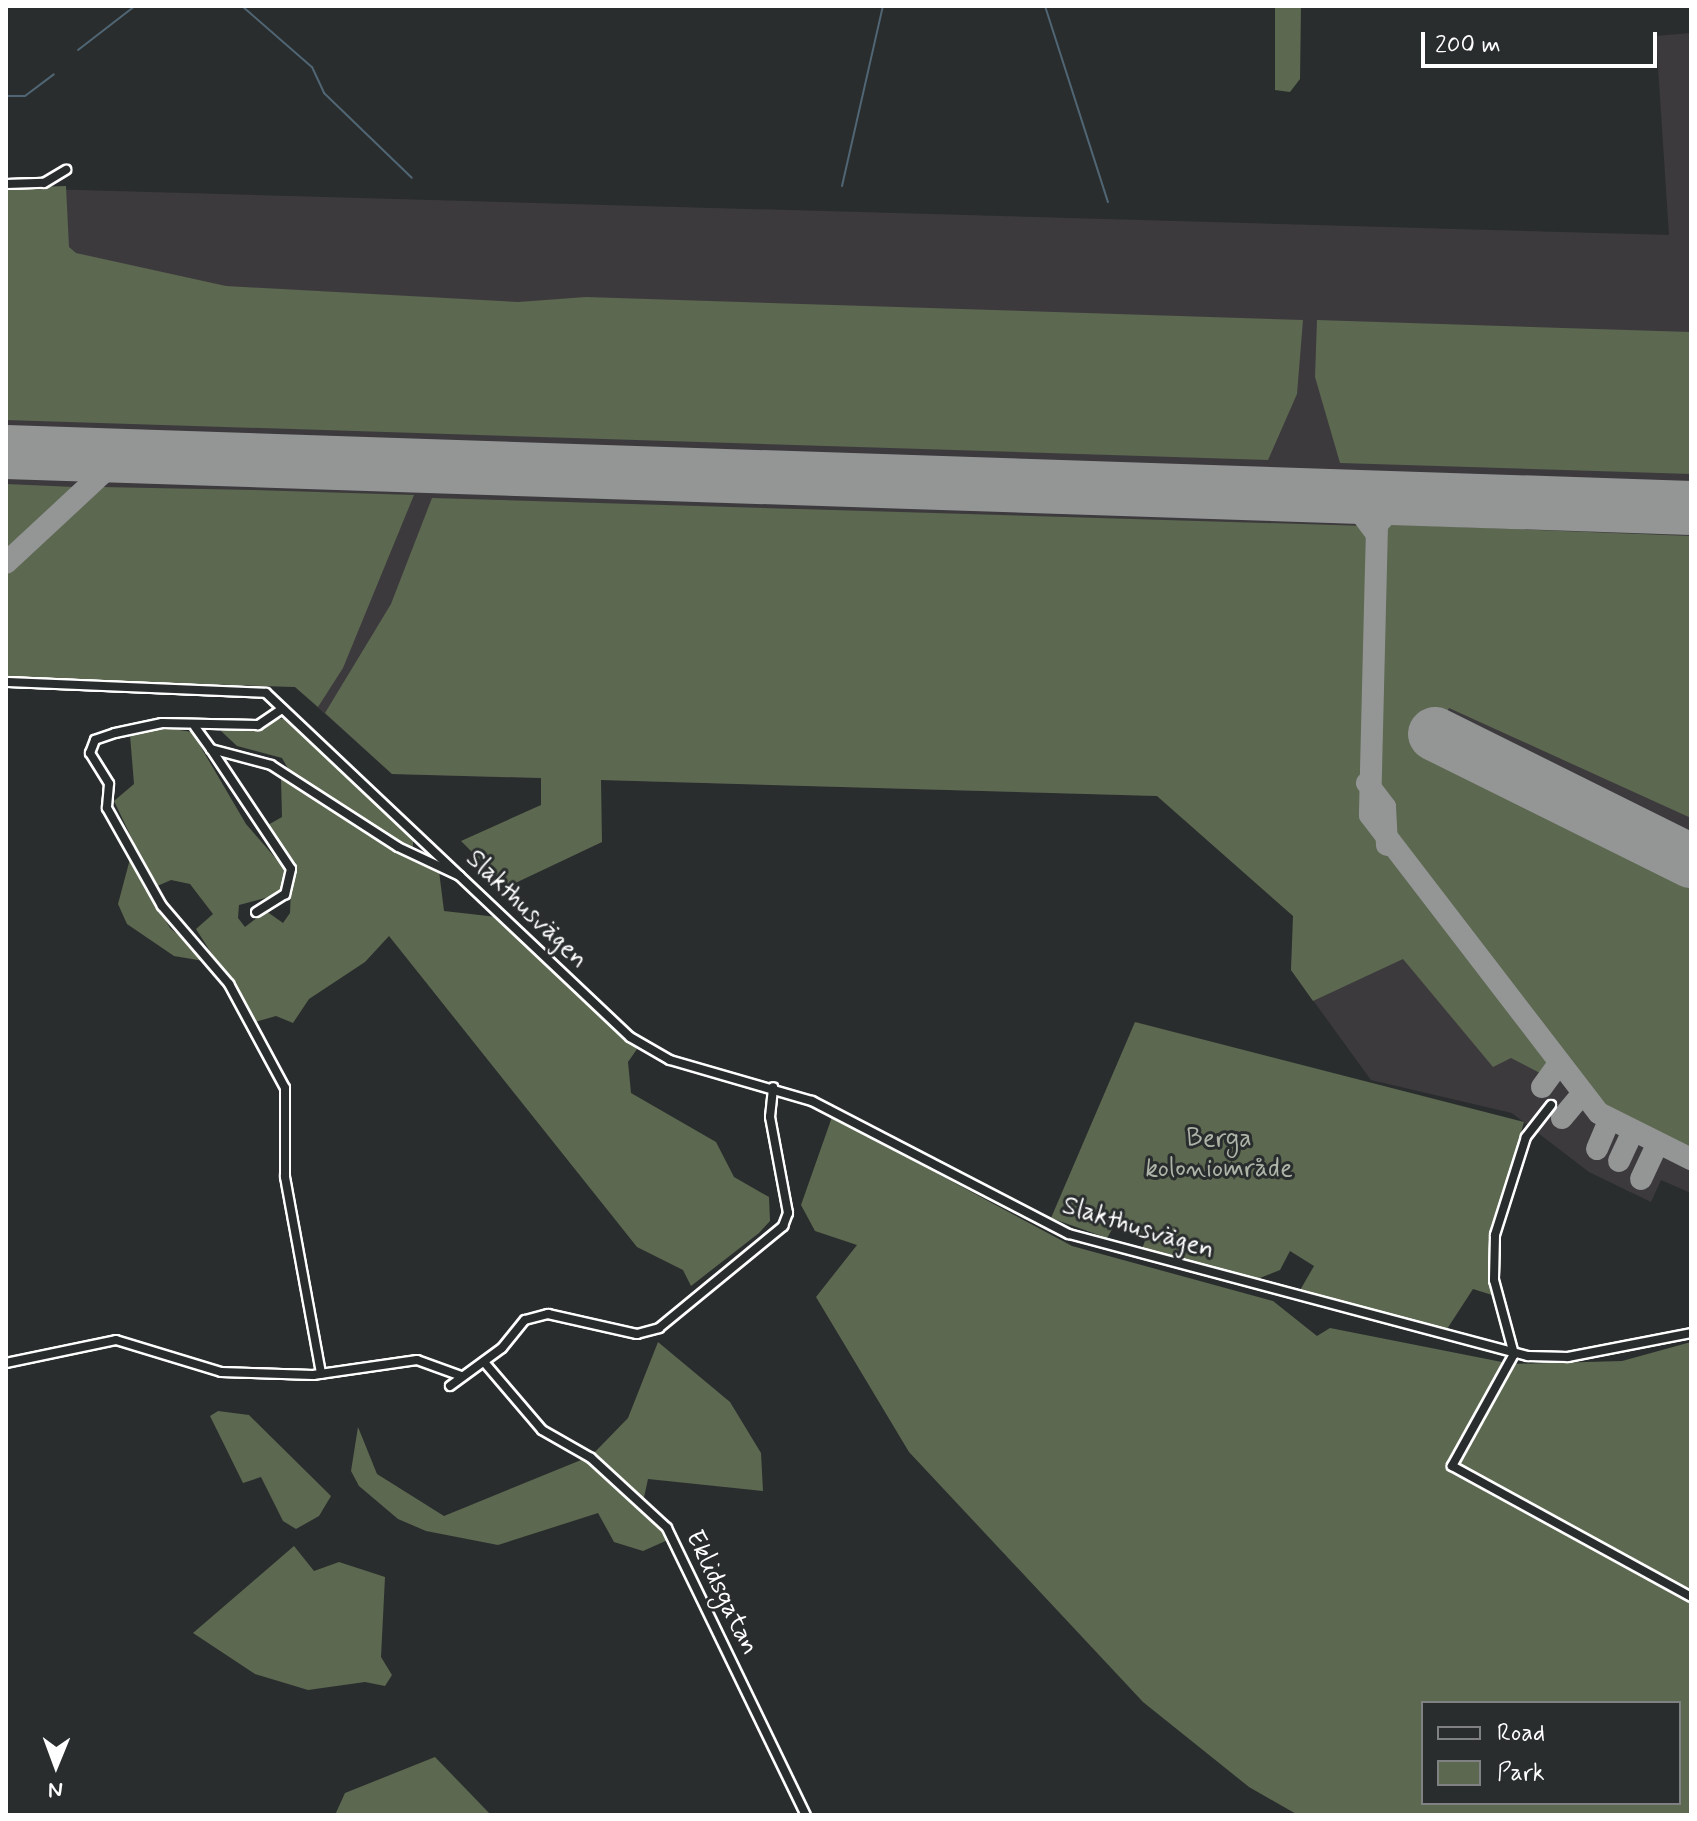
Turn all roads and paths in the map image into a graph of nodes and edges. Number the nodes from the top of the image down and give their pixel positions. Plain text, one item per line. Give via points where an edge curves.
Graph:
1 (66, 170) dead end
2 (6, 184) edge
3 (6, 682) edge
4 (282, 709) junction
5 (195, 727) junction
6 (211, 749) junction
7 (464, 876) junction
8 (256, 912) dead end
9 (773, 1087) junction
10 (1551, 1105) dead end
11 (1691, 1333) edge
12 (1514, 1354) junction
13 (484, 1362) junction
14 (6, 1363) edge
15 (321, 1374) junction
16 (461, 1376) junction
17 (450, 1386) dead end
18 (1691, 1597) edge
19 (806, 1815) edge

1 - 2 street via 44,183
3 - 4 street, Slakthusvägen via 251,689
4 - 5 street via 258,725
4 - 7 street, Slakthusvägen
5 - 6 street
5 - 15 street via 162,723 115,733 95,740 90,753 109,784 107,808 162,906 229,984 285,1088 285,1177
6 - 7 street via 271,765 398,847
6 - 8 street via 291,869 285,894
7 - 9 street, Slakthusvägen via 630,1037 670,1060
9 - 12 street, Slakthusvägen via 899,1143 1069,1234
9 - 13 street via 773,1142 788,1213 783,1226 659,1328 637,1334 548,1314 525,1320
10 - 12 street via 1526,1137 1495,1235 1494,1280
11 - 12 street, Slakthusvägen via 1568,1357
12 - 18 street via 1452,1466
13 - 16 street
13 - 19 street, Eklidsgatan via 542,1430 591,1458 667,1528
14 - 15 street via 116,1340 213,1371
15 - 16 street via 417,1360
16 - 17 street

